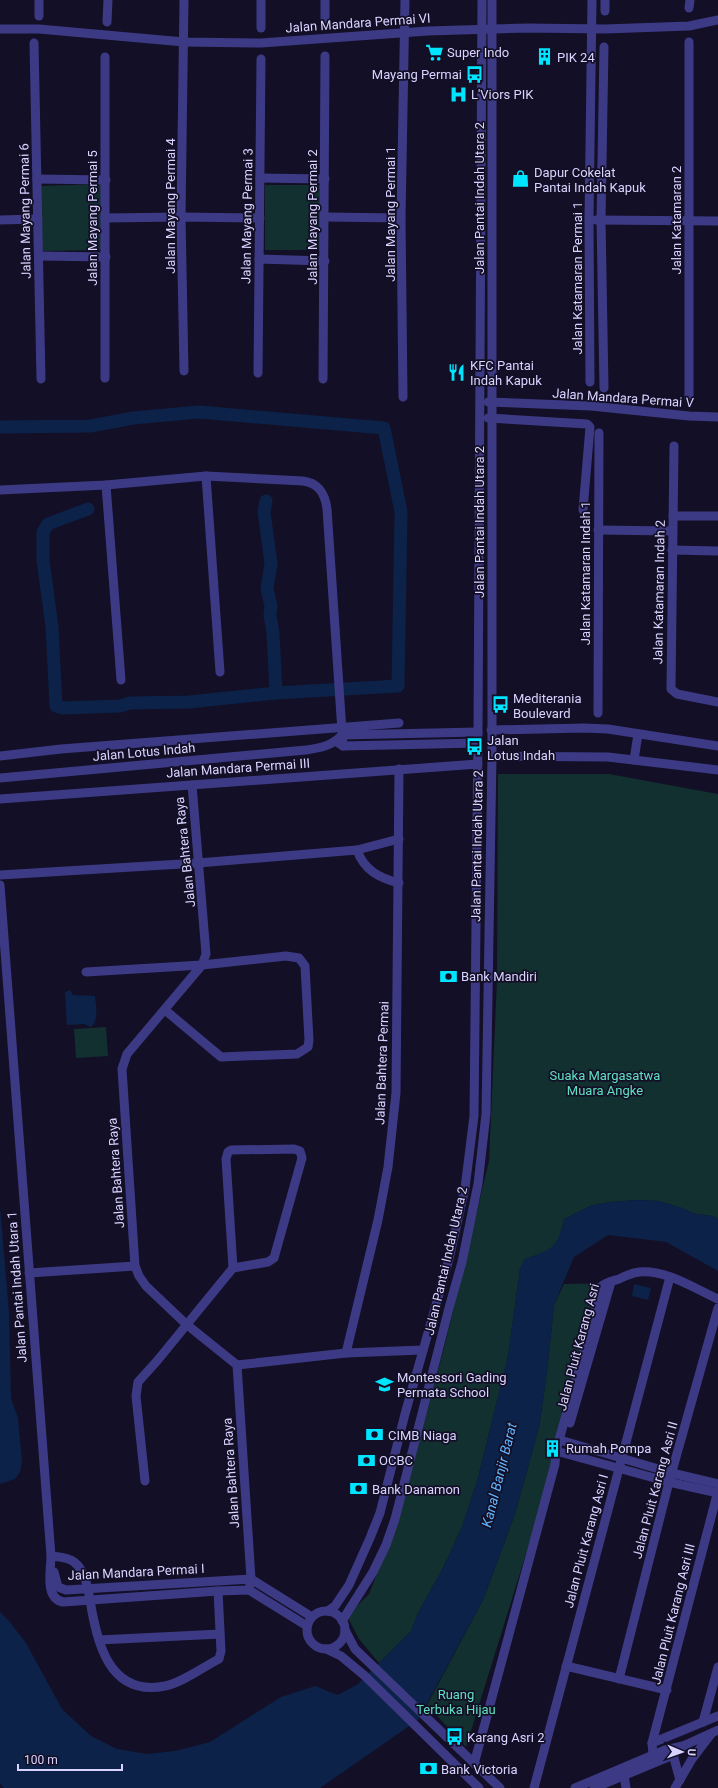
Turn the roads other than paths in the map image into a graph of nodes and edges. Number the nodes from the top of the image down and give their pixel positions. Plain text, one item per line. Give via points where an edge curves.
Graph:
1 (39, 0) edge
2 (108, 0) edge
3 (184, 0) edge
4 (261, 0) edge
5 (325, 0) edge
6 (406, 0) edge
7 (482, 0) edge
8 (492, 0) edge
9 (592, 0) edge
10 (605, 0) edge
11 (605, 11) dead end
12 (39, 16) dead end
13 (718, 20) edge
14 (108, 22) dead end
15 (325, 23) dead end
16 (261, 28) dead end
17 (0, 29) edge
18 (482, 29) junction
19 (492, 29) junction
20 (591, 29) junction
21 (405, 32) junction
22 (184, 42) junction
23 (689, 42) dead end
24 (34, 43) dead end
25 (604, 47) dead end
26 (326, 56) dead end
27 (105, 57) dead end
28 (262, 59) dead end
29 (260, 178) junction
30 (37, 179) junction
31 (324, 179) junction
32 (106, 180) junction
33 (181, 216) junction
34 (106, 218) junction
35 (260, 218) junction
36 (325, 218) junction
37 (402, 218) junction
38 (38, 219) junction
39 (0, 220) edge
40 (589, 220) junction
41 (601, 220) junction
42 (688, 221) junction
43 (718, 221) edge
44 (38, 256) junction
45 (106, 257) junction
46 (260, 259) junction
47 (325, 261) junction
48 (184, 371) dead end
49 (258, 373) dead end
50 (105, 378) dead end
51 (323, 378) dead end
52 (41, 379) dead end
53 (590, 382) dead end
54 (604, 388) dead end
55 (403, 397) dead end
56 (689, 398) dead end
57 (478, 402) junction
58 (493, 402) junction
59 (718, 417) edge
60 (478, 418) junction
61 (492, 418) junction
62 (599, 433) dead end
63 (674, 446) dead end
64 (206, 476) junction
65 (106, 485) junction
66 (0, 490) edge
67 (583, 510) dead end
68 (673, 516) junction
69 (718, 516) edge
70 (598, 530) junction
71 (672, 531) junction
72 (672, 550) junction
73 (718, 551) edge
74 (220, 672) dead end
75 (121, 680) dead end
76 (491, 700) junction
77 (718, 702) edge
78 (598, 713) dead end
79 (399, 723) dead end
80 (491, 730) junction
81 (478, 732) junction
82 (638, 734) junction
83 (341, 738) junction
84 (478, 743) junction
85 (718, 746) edge
86 (0, 756) edge
87 (492, 756) junction
88 (634, 760) junction
89 (478, 764) junction
90 (399, 769) junction
91 (718, 770) edge
92 (0, 778) edge
93 (192, 785) junction
94 (0, 799) edge
95 (399, 839) junction
96 (357, 850) junction
97 (198, 863) junction
98 (0, 874) edge
99 (399, 883) junction
100 (0, 884) edge
101 (202, 965) junction
102 (86, 972) dead end
103 (165, 1010) junction
104 (135, 1266) junction
105 (233, 1268) junction
106 (29, 1273) junction
107 (670, 1277) junction
108 (718, 1299) edge
109 (718, 1308) edge
110 (186, 1324) junction
111 (424, 1350) junction
112 (346, 1353) junction
113 (237, 1365) junction
114 (562, 1441) junction
115 (559, 1452) junction
116 (621, 1458) junction
117 (618, 1468) junction
118 (672, 1473) junction
119 (145, 1481) dead end
120 (670, 1482) junction
121 (718, 1484) edge
122 (718, 1492) edge
123 (50, 1556) junction
124 (51, 1567) junction
125 (251, 1579) junction
126 (88, 1588) junction
127 (249, 1590) junction
128 (218, 1591) junction
129 (90, 1600) junction
130 (286, 1606) junction
131 (330, 1610) junction
132 (312, 1617) junction
133 (344, 1623) junction
134 (307, 1626) junction
135 (220, 1634) junction
136 (99, 1640) junction
137 (326, 1649) junction
138 (566, 1666) junction
139 (718, 1667) edge
140 (619, 1679) junction
141 (667, 1690) junction
142 (718, 1716) edge
143 (703, 1722) junction
144 (715, 1731) edge
145 (652, 1743) junction
146 (672, 1752) junction
147 (653, 1755) junction
148 (474, 1764) junction
149 (624, 1776) junction
150 (677, 1784) edge
151 (479, 1788) edge
152 (500, 1788) edge
153 (534, 1788) edge
154 (575, 1788) edge
155 (594, 1788) edge
156 (626, 1788) edge

1 - 12 street
2 - 14 street
3 - 22 street, Jalan Mayang Permai 4
4 - 16 street
5 - 15 street
6 - 21 street, Jalan Mayang Permai 1
7 - 18 street, Jalan Pantai Indah Utara 2
8 - 19 street, Jalan Pantai Indah Utara 2
9 - 20 street, Jalan Katamaran Permai 1
10 - 11 street
13 - 20 street, Jalan Mandara Permai VI via 689,26
17 - 22 street, Jalan Mandara Permai VI via 39,29
18 - 19 street, Jalan Mandara Permai VI
18 - 21 street, Jalan Mandara Permai VI
18 - 57 street, Jalan Pantai Indah Utara 2
19 - 20 street, Jalan Mandara Permai VI
19 - 58 street, Jalan Pantai Indah Utara 2
20 - 40 street, Jalan Katamaran Permai 1
21 - 22 street, Jalan Mandara Permai VI via 261,43
21 - 37 street, Jalan Mayang Permai 1
22 - 33 street, Jalan Mayang Permai 4
23 - 42 street, Jalan Katamaran 2
24 - 30 street, Jalan Mayang Permai 6
25 - 41 street
26 - 31 street, Jalan Mayang Permai 2
27 - 32 street, Jalan Mayang Permai 5
28 - 29 street, Jalan Mayang Permai 3
29 - 31 street
29 - 35 street, Jalan Mayang Permai 3
30 - 32 street
30 - 38 street, Jalan Mayang Permai 6
31 - 36 street, Jalan Mayang Permai 2
32 - 34 street, Jalan Mayang Permai 5
33 - 34 street
33 - 35 street
33 - 48 street, Jalan Mayang Permai 4
34 - 45 street, Jalan Mayang Permai 5
35 - 46 street, Jalan Mayang Permai 3
36 - 37 street
36 - 47 street, Jalan Mayang Permai 2
37 - 55 street, Jalan Mayang Permai 1
38 - 39 street
38 - 44 street, Jalan Mayang Permai 6
40 - 41 street
40 - 53 street, Jalan Katamaran Permai 1
41 - 42 street
41 - 54 street
42 - 43 street
42 - 56 street, Jalan Katamaran 2
44 - 45 street
44 - 52 street, Jalan Mayang Permai 6
45 - 50 street, Jalan Mayang Permai 5
46 - 47 street
46 - 49 street, Jalan Mayang Permai 3
47 - 51 street, Jalan Mayang Permai 2
57 - 58 street, Jalan Mandara Permai V
57 - 60 street, Jalan Pantai Indah Utara 2
58 - 59 street, Jalan Mandara Permai V via 590,406
58 - 61 street, Jalan Pantai Indah Utara 2
60 - 61 street, Jalan Katamaran Indah 1
60 - 81 street, Jalan Pantai Indah Utara 2
61 - 67 street, Jalan Katamaran Indah 1 via 587,424 590,427
61 - 76 street, Jalan Pantai Indah Utara 2
62 - 70 street, Jalan Katamaran Indah 1
63 - 68 street, Jalan Katamaran Indah 2
64 - 65 street
64 - 74 street
64 - 83 street via 310,482 325,496
65 - 66 street
65 - 75 street
68 - 69 street
68 - 71 street, Jalan Katamaran Indah 2
70 - 71 street
70 - 78 street, Jalan Katamaran Indah 1
71 - 72 street, Jalan Katamaran Indah 2
72 - 73 street
72 - 77 street, Jalan Katamaran Indah 2 via 672,691
76 - 80 street, Jalan Pantai Indah Utara 2
76 - 84 street via 484,707 483,732
79 - 83 street
80 - 82 street via 583,728
80 - 87 street, Jalan Pantai Indah Utara 2
81 - 83 street, Jalan Lotus Indah
81 - 84 street, Jalan Pantai Indah Utara 2
82 - 85 street
82 - 88 street
83 - 84 street, Jalan Lotus Indah
83 - 86 street via 61,749
83 - 92 street, Jalan Lotus Indah via 324,747 306,750
84 - 89 street, Jalan Pantai Indah Utara 2
87 - 88 street via 608,757
87 - 133 street, Jalan Pantai Indah Utara 2 via 486,1114 478,1184 462,1262 395,1519 373,1572
88 - 91 street
89 - 90 street, Jalan Mandara Permai III
89 - 111 street, Jalan Pantai Indah Utara 2 via 474,1116 465,1188
90 - 93 street, Jalan Mandara Permai III
90 - 95 street, Jalan Bahtera Permai
93 - 94 street, Jalan Mandara Permai III
93 - 97 street, Jalan Bahtera Raya
95 - 96 street
95 - 99 street, Jalan Bahtera Permai
96 - 97 street
96 - 99 street via 360,859 369,870 385,880
97 - 98 street
97 - 101 street, Jalan Bahtera Raya via 206,954
99 - 112 street, Jalan Bahtera Permai via 396,1093 392,1137 378,1220
100 - 106 street, Jalan Pantai Indah Utara 1
101 - 102 street
101 - 103 street, Jalan Bahtera Raya
101 - 103 street via 286,956 299,958 305,966 308,1047 297,1054 221,1057
103 - 104 street, Jalan Bahtera Raya via 127,1054 122,1069
104 - 106 street
104 - 110 street, Jalan Bahtera Raya via 138,1276 146,1286
105 - 105 street via 226,1159 228,1152 294,1149 300,1151 302,1158 274,1258 268,1262
105 - 110 street
106 - 123 street, Jalan Pantai Indah Utara 1
107 - 108 street
107 - 114 street, Jalan Pluit Karang Asri via 638,1272 611,1282 601,1303
107 - 116 street, Jalan Pluit Karang Asri I
109 - 118 street, Jalan Pluit Karang Asri II
110 - 113 street, Jalan Bahtera Raya
110 - 119 street via 136,1387
111 - 112 street
111 - 131 street, Jalan Pantai Indah Utara 2 via 380,1513 349,1585
112 - 113 street
113 - 125 street, Jalan Bahtera Raya
114 - 115 street, Jalan Pluit Karang Asri
114 - 116 street
115 - 117 street
115 - 148 street, Jalan Pluit Karang Asri
116 - 117 street, Jalan Pluit Karang Asri I
116 - 118 street
117 - 120 street
117 - 138 street, Jalan Pluit Karang Asri I
118 - 120 street, Jalan Pluit Karang Asri II
118 - 121 street
120 - 122 street
120 - 140 street, Jalan Pluit Karang Asri II
122 - 141 street, Jalan Pluit Karang Asri III
123 - 124 street, Jalan Pantai Indah Utara 1
123 - 126 street via 74,1561 79,1566
124 - 126 street, Jalan Mandara Permai I via 56,1582 62,1589
124 - 129 street, Jalan Mandara Permai I via 50,1585 55,1598 63,1602
125 - 126 street, Jalan Mandara Permai I
125 - 127 street
125 - 130 street
126 - 129 street
127 - 128 street, Jalan Mandara Permai I
127 - 130 street
128 - 129 street, Jalan Mandara Permai I
128 - 135 street
129 - 136 street
130 - 132 street
130 - 134 street
131 - 132 street via 316,1613
131 - 133 street
132 - 134 street
133 - 137 street via 344,1636 337,1645
133 - 148 street via 355,1649
134 - 137 street via 310,1640 318,1647
135 - 136 street
135 - 136 street via 222,1651 219,1659 175,1683 164,1686 137,1687 119,1678 109,1665
137 - 151 street via 342,1656 365,1676
138 - 140 street
138 - 153 street, Jalan Pluit Karang Asri I
139 - 143 street
140 - 141 street
141 - 145 street, Jalan Pluit Karang Asri III
142 - 143 street
143 - 145 street
144 - 146 street
144 - 150 street via 692,1759
145 - 147 street
146 - 147 street
146 - 149 street
146 - 150 street
147 - 154 street
148 - 152 street
149 - 155 street
149 - 156 street

